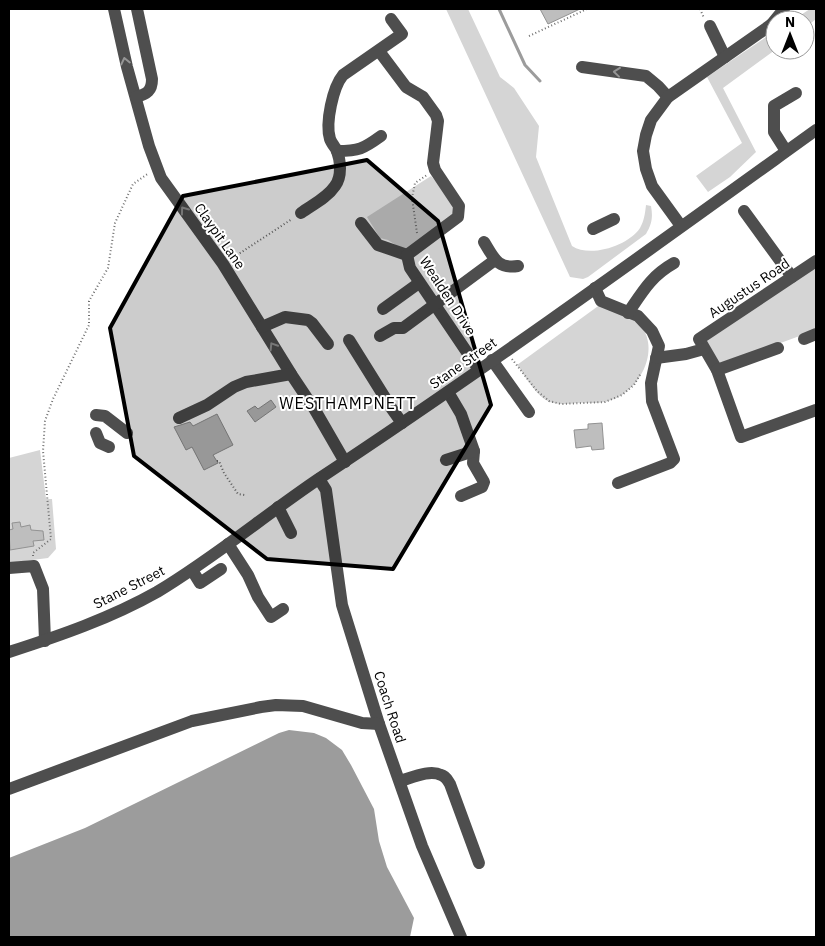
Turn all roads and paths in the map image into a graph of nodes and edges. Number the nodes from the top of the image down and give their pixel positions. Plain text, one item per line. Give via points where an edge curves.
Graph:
1 (114, 9) edge
2 (137, 9) edge
3 (586, 9) edge
4 (391, 19) dead end
5 (710, 26) dead end
6 (765, 30) edge
7 (529, 36) dead end
8 (379, 50) junction
9 (725, 57) junction
10 (582, 67) dead end
11 (796, 93) dead end
12 (136, 97) junction
13 (668, 97) junction
14 (816, 130) edge
15 (381, 136) dead end
16 (337, 151) junction
17 (786, 151) junction
18 (157, 168) junction
19 (435, 170) junction
20 (744, 211) dead end
21 (301, 213) joint
22 (614, 219) dead end
23 (361, 223) dead end
24 (681, 226) junction
25 (593, 229) dead end
26 (484, 242) dead end
27 (419, 245) junction
28 (407, 255) junction
29 (495, 260) junction
30 (816, 261) edge
31 (674, 263) dead end
32 (222, 264) junction
33 (518, 266) dead end
34 (792, 277) junction
35 (419, 283) junction
36 (594, 288) junction
37 (435, 305) junction
38 (383, 309) dead end
39 (628, 313) junction
40 (262, 327) junction
41 (380, 336) dead end
42 (349, 340) dead end
43 (328, 344) dead end
44 (701, 344) junction
45 (778, 348) dead end
46 (510, 356) dead end
47 (656, 358) junction
48 (492, 360) junction
49 (479, 370) junction
50 (717, 370) junction
51 (642, 372) dead end
52 (291, 374) junction
53 (448, 392) junction
54 (816, 410) edge
55 (529, 412) dead end
56 (96, 415) dead end
57 (179, 418) dead end
58 (402, 423) junction
59 (96, 433) dead end
60 (127, 433) dead end
61 (109, 447) dead end
62 (473, 456) junction
63 (446, 460) dead end
64 (217, 462) dead end
65 (345, 462) junction
66 (319, 479) junction
67 (618, 483) dead end
68 (245, 495) dead end
69 (462, 496) dead end
70 (278, 507) junction
71 (291, 533) dead end
72 (228, 544) junction
73 (34, 566) junction
74 (9, 568) edge
75 (221, 569) dead end
76 (192, 570) junction
77 (283, 609) dead end
78 (45, 640) junction
79 (9, 652) edge
80 (379, 724) junction
81 (400, 781) junction
82 (9, 789) edge
83 (478, 864) dead end
84 (461, 937) edge

12 -> 1 street, Claypit Lane
2 - 12 street via 152,85 146,94
3 - 7 path
4 - 8 street via 402,34
5 - 9 street
6 - 9 street
8 - 16 street via 337,82 328,120 330,138
8 - 19 street via 406,87 423,97 436,115
9 - 13 street
13 -> 10 street via 646,76
11 - 17 street via 774,106 774,132
12 - 18 street, Claypit Lane
13 - 24 street via 651,120 643,151 652,186
14 - 17 street, Stane Street
15 - 16 street via 355,151
16 - 21 street via 340,172 336,185
17 - 24 street, Stane Street
32 -> 18 street, Claypit Lane
18 - 73 path via 133,184 115,223 108,268 89,301 89,325 45,421 43,450 51,538 33,552
19 - 27 path via 415,183 412,198
19 - 27 street, Wealden Drive via 459,206 458,217
20 - 34 street
21 - 32 path
22 - 25 street
23 - 28 street via 378,245
24 - 36 street, Stane Street
26 - 29 street
27 - 28 street, Wealden Drive
28 - 35 street, Wealden Drive
29 - 33 street via 501,266
29 - 37 street
30 - 34 street, Augustus Road
31 - 39 street via 660,271
32 - 40 street, Claypit Lane
34 - 44 street, Augustus Road
35 - 37 street, Wealden Drive
35 - 38 street, Wealden Drive
36 - 39 street via 602,301
36 - 48 street, Stane Street
37 - 41 street via 403,328 394,328
37 - 49 street, Wealden Drive
39 - 47 street via 638,316 652,331 659,346
40 - 43 street via 285,317 308,320
52 -> 40 street, Claypit Lane
42 - 58 street
44 - 47 street, Augustus Road via 686,354
44 - 50 street
45 - 50 street
46 - 51 path via 537,391 549,401 561,404 605,402 622,395
47 - 67 street via 650,383 652,401 674,459
48 - 49 street, Stane Street
48 - 55 street
49 - 53 street, Stane Street
50 - 54 street via 741,437
52 - 57 street via 246,382
52 - 65 street, Claypit Lane
53 - 58 street, Stane Street
53 - 62 street via 461,414
56 - 60 street via 105,416
58 - 65 street, Stane Street
59 - 61 street via 100,442
62 - 63 street
62 - 69 street via 484,484
64 - 68 path via 220,461 238,494
65 - 66 street, Stane Street
66 - 70 street, Stane Street
66 - 80 street, Coach Road via 326,490 342,605
70 - 71 street
70 - 72 street, Stane Street
72 - 76 street, Stane Street
72 - 77 street via 270,617
73 - 74 street
73 - 78 street via 43,589
75 - 76 street via 195,587
76 - 78 street, Stane Street via 133,604
78 - 79 street, Stane Street
80 - 81 street, Coach Road
80 - 82 street via 362,723 303,706 261,707 192,721
81 - 83 street via 430,773 445,777
81 - 84 street, Coach Road via 422,846

